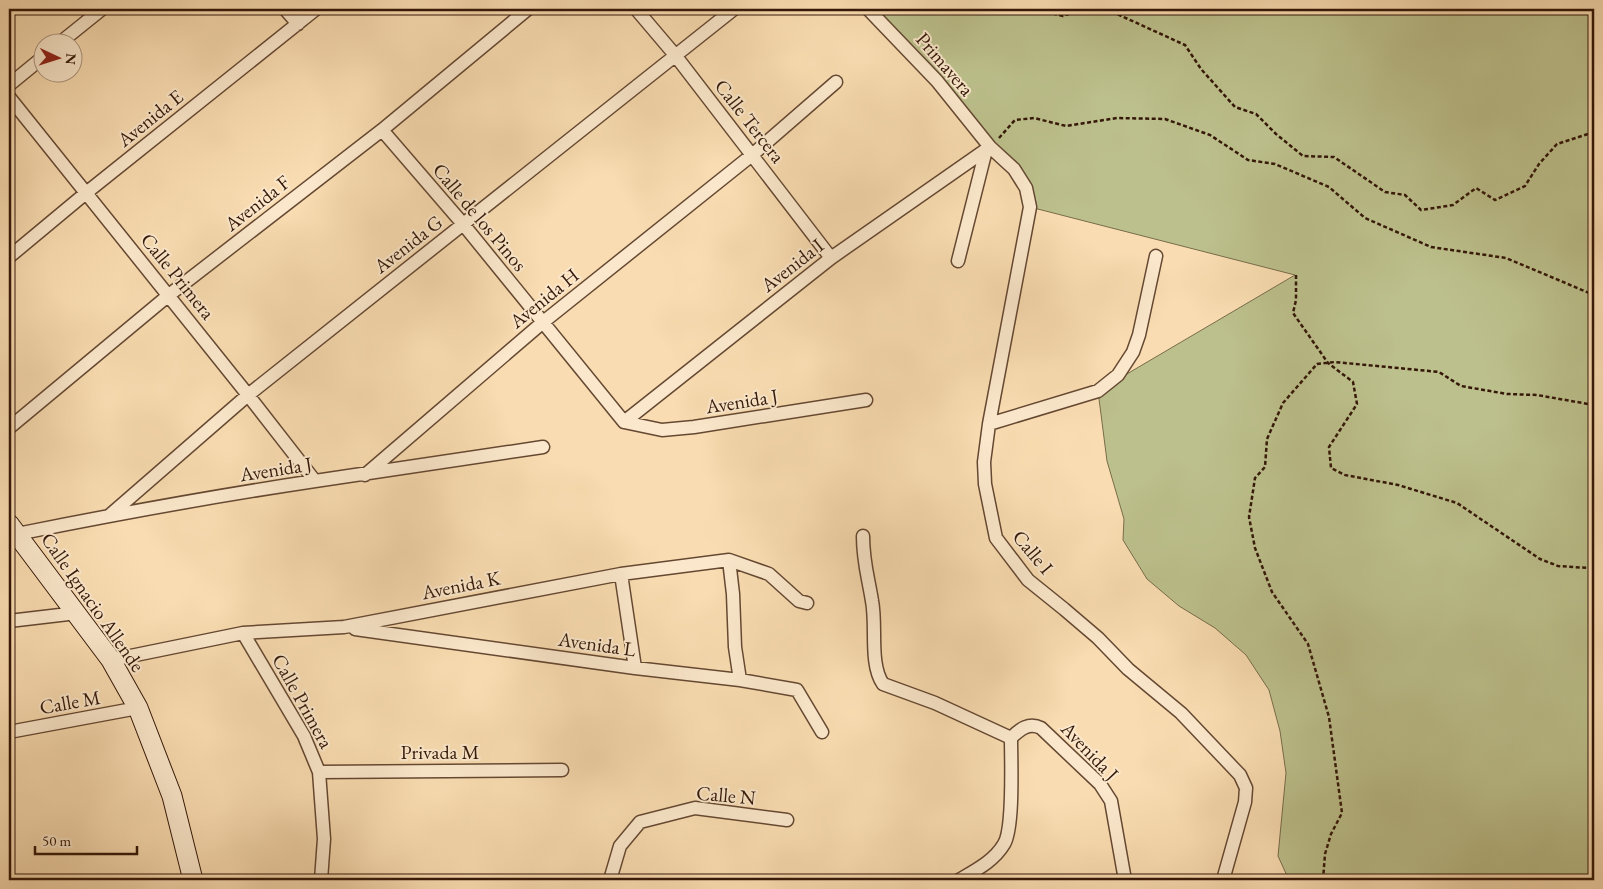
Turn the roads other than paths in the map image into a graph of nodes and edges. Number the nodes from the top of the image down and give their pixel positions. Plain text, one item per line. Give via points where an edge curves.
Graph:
1 (102, 9) edge
2 (285, 9) edge
3 (316, 9) edge
4 (528, 9) edge
5 (636, 9) edge
6 (734, 9) edge
7 (868, 9) edge
8 (298, 24) junction
9 (73, 32) edge
10 (675, 55) junction
11 (32, 66) edge
12 (836, 82) dead end
13 (9, 85) edge
14 (9, 97) edge
15 (382, 130) junction
16 (988, 148) junction
17 (752, 155) junction
18 (86, 193) junction
19 (463, 224) junction
20 (1156, 256) dead end
21 (9, 257) edge
22 (831, 258) junction
23 (958, 261) dead end
24 (169, 295) junction
25 (542, 323) junction
26 (248, 394) junction
27 (866, 400) dead end
28 (624, 422) junction
29 (989, 424) junction
30 (9, 428) edge
31 (543, 447) dead end
32 (365, 474) junction
33 (315, 481) junction
34 (110, 516) junction
35 (13, 529) edge
36 (863, 536) dead end
37 (729, 560) junction
38 (621, 574) junction
39 (807, 603) dead end
40 (76, 613) junction
41 (9, 621) edge
42 (344, 627) junction
43 (243, 633) junction
44 (111, 660) junction
45 (635, 668) junction
46 (740, 680) junction
47 (138, 708) junction
48 (9, 732) edge
49 (822, 732) dead end
50 (1011, 738) junction
51 (562, 770) dead end
52 (319, 772) junction
53 (787, 820) dead end
54 (193, 880) edge
55 (321, 880) edge
56 (610, 880) edge
57 (959, 880) edge
58 (1125, 880) edge
59 (1223, 880) edge

1 - 9 street
2 - 8 street
3 - 8 street, Avenida E
4 - 15 street, Avenida F
5 - 10 street, Calle Tercera
6 - 10 street, Avenida G
7 - 16 street, Primavera via 937,81
8 - 18 street, Avenida E
10 - 17 street, Calle Tercera
10 - 19 street, Avenida G
11 - 13 street
12 - 17 street, Avenida H
14 - 18 street, Calle Primera
15 - 19 street, Calle de los Pinos
15 - 24 street, Avenida F
16 - 22 street, Avenida I
16 - 23 street
16 - 29 street, Calle I via 1014,169 1026,188 1030,207
17 - 22 street, Calle Tercera
17 - 25 street, Avenida H
18 - 21 street, Avenida E
18 - 24 street, Calle Primera
19 - 25 street, Calle de los Pinos
19 - 26 street, Avenida G
20 - 29 street via 1139,335 1118,376 1098,391
22 - 28 street, Avenida I
24 - 26 street, Calle Primera
24 - 30 street, Avenida F
25 - 28 street, Calle de los Pinos
25 - 32 street, Avenida H
26 - 33 street, Calle Primera
26 - 34 street, Avenida G
27 - 28 street, Avenida J via 662,430
29 - 59 street, Calle I via 985,484 996,538 1028,580 1181,713 1240,776 1246,788 1245,802
31 - 32 street, Avenida J
32 - 33 street, Avenida J
33 - 34 street, Avenida J
34 - 35 street, Avenida J
35 - 40 street, Calle Ignacio Allende
36 - 50 street via 863,557 875,624 875,661 883,684 935,703
37 - 38 street, Avenida K
37 - 39 street, Avenida K via 769,574 798,601
37 - 46 street
38 - 42 street, Avenida K
38 - 45 street
40 - 41 street
40 - 44 street, Calle Ignacio Allende
42 - 43 street, Avenida K
42 - 45 street, Avenida L
43 - 44 street, Avenida K
43 - 52 street, Calle Primera via 304,736
44 - 47 street, Calle Ignacio Allende
45 - 46 street, Avenida L
46 - 49 street, Avenida L via 797,690
47 - 48 street, Calle M
47 - 54 street, Calle Ignacio Allende via 172,796
50 - 57 street via 1010,821 1005,843 988,863
50 - 58 street, Avenida J via 1021,728 1041,728 1100,784 1111,801
51 - 52 street, Privada M
52 - 55 street, Calle Primera via 324,838
53 - 56 street, Calle N via 695,808 640,822 620,846

